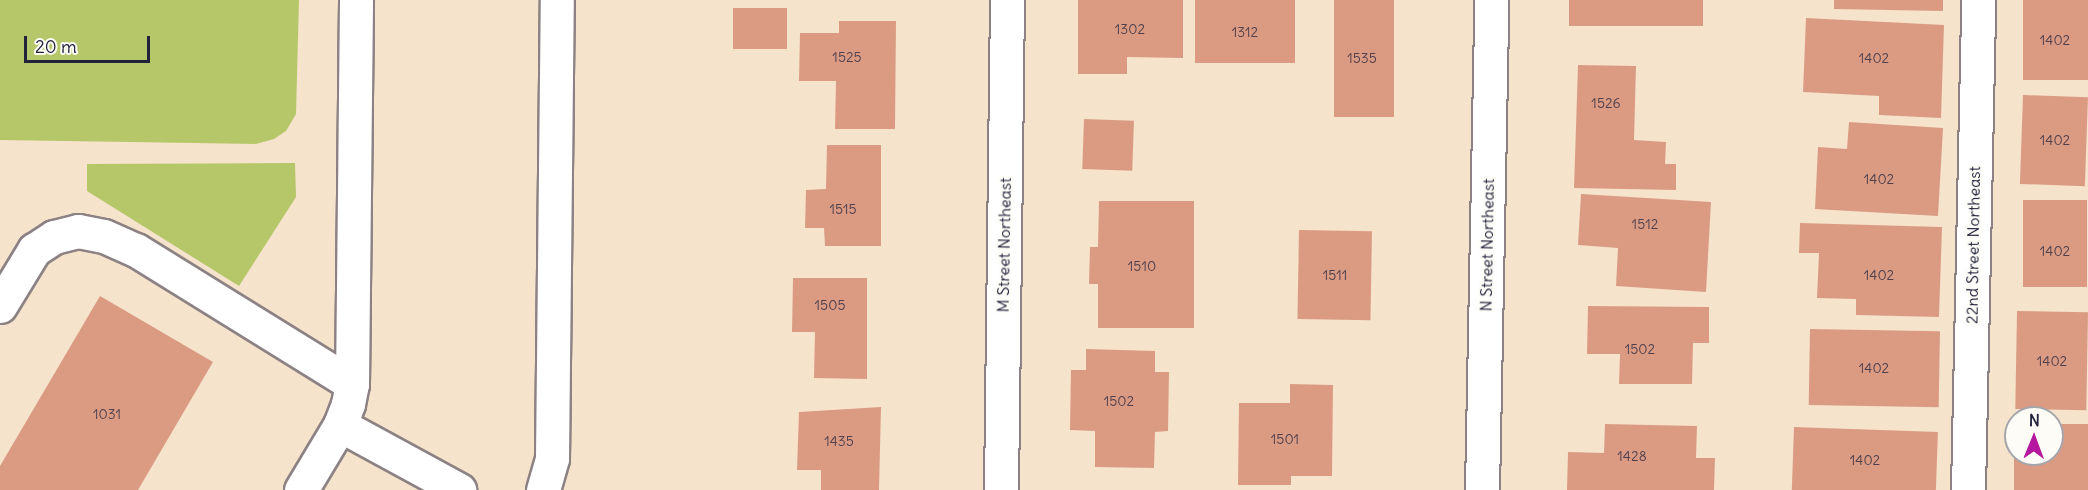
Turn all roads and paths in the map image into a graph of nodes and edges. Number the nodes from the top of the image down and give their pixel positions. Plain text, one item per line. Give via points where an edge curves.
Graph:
1 (356, 0) edge
2 (557, 0) edge
3 (1007, 0) edge
4 (1491, 0) edge
5 (1978, 0) edge
6 (0, 306) edge
7 (352, 384) junction
8 (340, 425) junction
9 (301, 490) edge
10 (459, 490) edge
11 (543, 490) edge
12 (1001, 490) edge
13 (1482, 490) edge
14 (1968, 490) edge

1 - 7 street
2 - 11 street via 552,458
3 - 12 street, M Street Northeast
4 - 13 street, N Street Northeast
5 - 14 street, 22nd Street Northeast
6 - 7 street via 34,250 54,237 78,231 104,236 136,250
7 - 8 street
8 - 9 street
8 - 10 street

